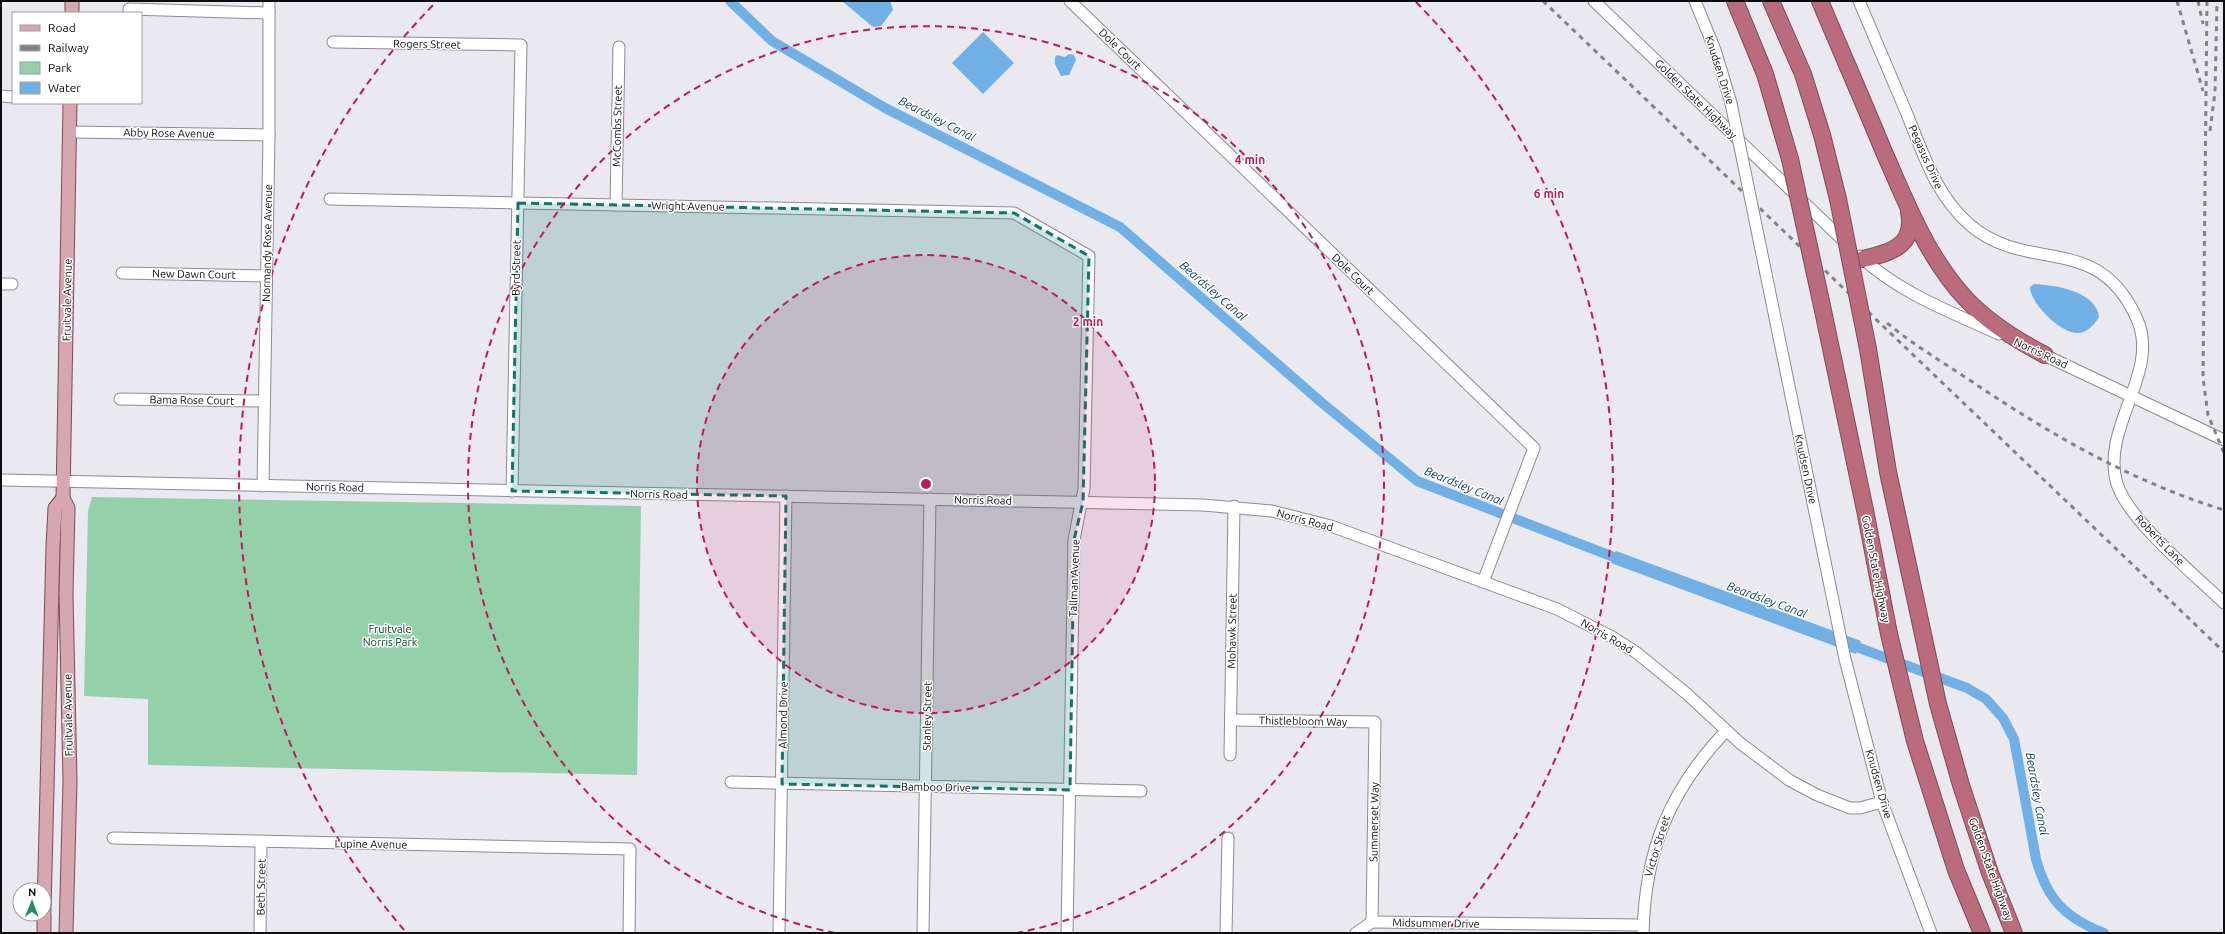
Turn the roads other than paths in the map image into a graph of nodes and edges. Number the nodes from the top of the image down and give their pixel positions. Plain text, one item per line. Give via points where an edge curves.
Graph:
1 (72, 1) edge
2 (269, 1) edge
3 (1070, 1) edge
4 (1594, 1) edge
5 (1695, 1) edge
6 (1735, 1) edge
7 (1770, 1) edge
8 (1820, 1) edge
9 (1859, 1) edge
10 (129, 9) dead end
11 (72, 12) edge
12 (269, 13) junction
13 (333, 42) dead end
14 (520, 45) joint
15 (619, 47) dead end
16 (1, 96) edge
17 (12, 97) edge
18 (70, 104) edge
19 (70, 132) junction
20 (269, 135) junction
21 (330, 199) dead end
22 (518, 202) junction
23 (616, 205) junction
24 (1908, 207) junction
25 (1041, 228) joint
26 (1863, 259) junction
27 (122, 273) dead end
28 (266, 276) junction
29 (2045, 355) junction
30 (2130, 395) junction
31 (120, 399) dead end
32 (264, 401) junction
33 (2224, 440) edge
34 (1, 480) edge
35 (64, 482) junction
36 (263, 486) junction
37 (512, 490) junction
38 (786, 496) junction
39 (63, 498) junction
40 (930, 499) junction
41 (1083, 502) junction
42 (1234, 506) junction
43 (1483, 582) junction
44 (2224, 603) edge
45 (1231, 720) junction
46 (1375, 722) joint
47 (48, 730) junction
48 (69, 730) junction
49 (1726, 731) junction
50 (1230, 755) dead end
51 (731, 782) dead end
52 (782, 784) junction
53 (926, 787) junction
54 (1070, 790) junction
55 (1141, 791) dead end
56 (1882, 802) junction
57 (112, 838) dead end
58 (1228, 838) dead end
59 (261, 842) junction
60 (45, 882) edge
61 (44, 922) edge
62 (1372, 922) junction
63 (1643, 929) edge
64 (44, 933) edge
65 (66, 933) edge
66 (260, 933) edge
67 (629, 933) edge
68 (779, 933) edge
69 (923, 933) edge
70 (1067, 933) edge
71 (1226, 933) edge
72 (1356, 933) edge
73 (1931, 933) edge
74 (1982, 933) edge
75 (2014, 933) edge

1 - 11 main road
2 - 12 street, Normandy Rose Avenue
3 - 43 street, Dole Court via 1534,448
4 - 26 street, Golden State Highway
5 - 56 street, Knudsen Drive, bridge via 1715,50 1731,103 1838,627
6 - 74 highway, Golden State Highway, bridge via 1765,74 1790,159 1866,510 1889,634 1915,741 1954,863
7 - 75 highway, Golden State Highway, bridge via 1803,74 1822,135 1838,199 1868,349 1888,472 1938,704 1990,873
8 - 24 highway
9 - 30 street, Pegasus Drive via 1936,183 1958,213 1971,226 1998,242 2033,253 2066,257 2091,267 2124,295 2138,321 2142,343 2138,375
10 - 12 street
12 - 20 street, Normandy Rose Avenue
13 - 14 street, Rogers Street
14 - 22 street, Byrd Street
15 - 23 street, McCombs Street
16 - 17 street
18 - 19 main road, Fruitvale Avenue
19 - 20 street, Abby Rose Avenue
19 - 35 main road, Fruitvale Avenue
20 - 28 street, Normandy Rose Avenue
21 - 22 street, Wright Avenue
22 - 23 street, Wright Avenue
22 - 37 street, Byrd Street
23 - 25 street, Wright Avenue via 1014,213
24 - 26 highway via 1911,223 1904,241 1889,253
24 - 29 highway via 1936,261 1967,300 2005,333
25 - 41 street, Tallman Avenue via 1089,256
26 - 29 street, Norris Road via 1912,294
27 - 28 street, New Dawn Court
28 - 32 street, Normandy Rose Avenue
29 - 30 street, Norris Road
30 - 33 street, Norris Road
30 - 44 street, Roberts Lane via 2122,416 2116,448 2117,484 2130,509 2146,528
31 - 32 street, Bama Rose Court
32 - 36 street, Normandy Rose Avenue
34 - 35 street, Norris Road
35 - 36 street, Norris Road
35 - 39 main road, Fruitvale Avenue
36 - 37 street, Norris Road
37 - 38 street, Norris Road
38 - 40 street, Norris Road
38 - 52 street, Almond Drive
39 - 47 main road, Fruitvale Avenue via 55,508
39 - 48 main road, Fruitvale Avenue via 68,508 66,594
40 - 41 street, Norris Road
40 - 53 street, Stanley Street
41 - 42 street, Norris Road
41 - 54 street, Tallman Avenue via 1074,540
42 - 43 street, Norris Road via 1279,512 1331,526
42 - 45 street, Mohawk Street
43 - 49 street, Norris Road via 1557,609 1612,637 1662,671
45 - 46 street, Thistlebloom Way
45 - 50 street, Mohawk Street
46 - 62 street, Summerset Way
47 - 48 main road
47 - 60 main road, Fruitvale Avenue
48 - 65 main road, Fruitvale Avenue
49 - 56 street, Norris Road via 1764,763 1817,795 1850,808
49 - 63 street, Victor Street via 1678,792 1667,813 1646,882
51 - 52 street, Bamboo Drive
52 - 53 street, Bamboo Drive
52 - 68 street, Almond Drive
53 - 54 street, Bamboo Drive
53 - 69 street, Stanley Street
54 - 55 street, Bamboo Drive
54 - 70 street, Tallman Avenue
56 - 73 street, Knudsen Drive
57 - 59 street, Lupine Avenue
58 - 71 street
59 - 66 street, Beth Street
59 - 67 street, Lupine Avenue via 630,849
61 - 64 main road
62 - 63 street, Midsummer Drive
62 - 72 street

